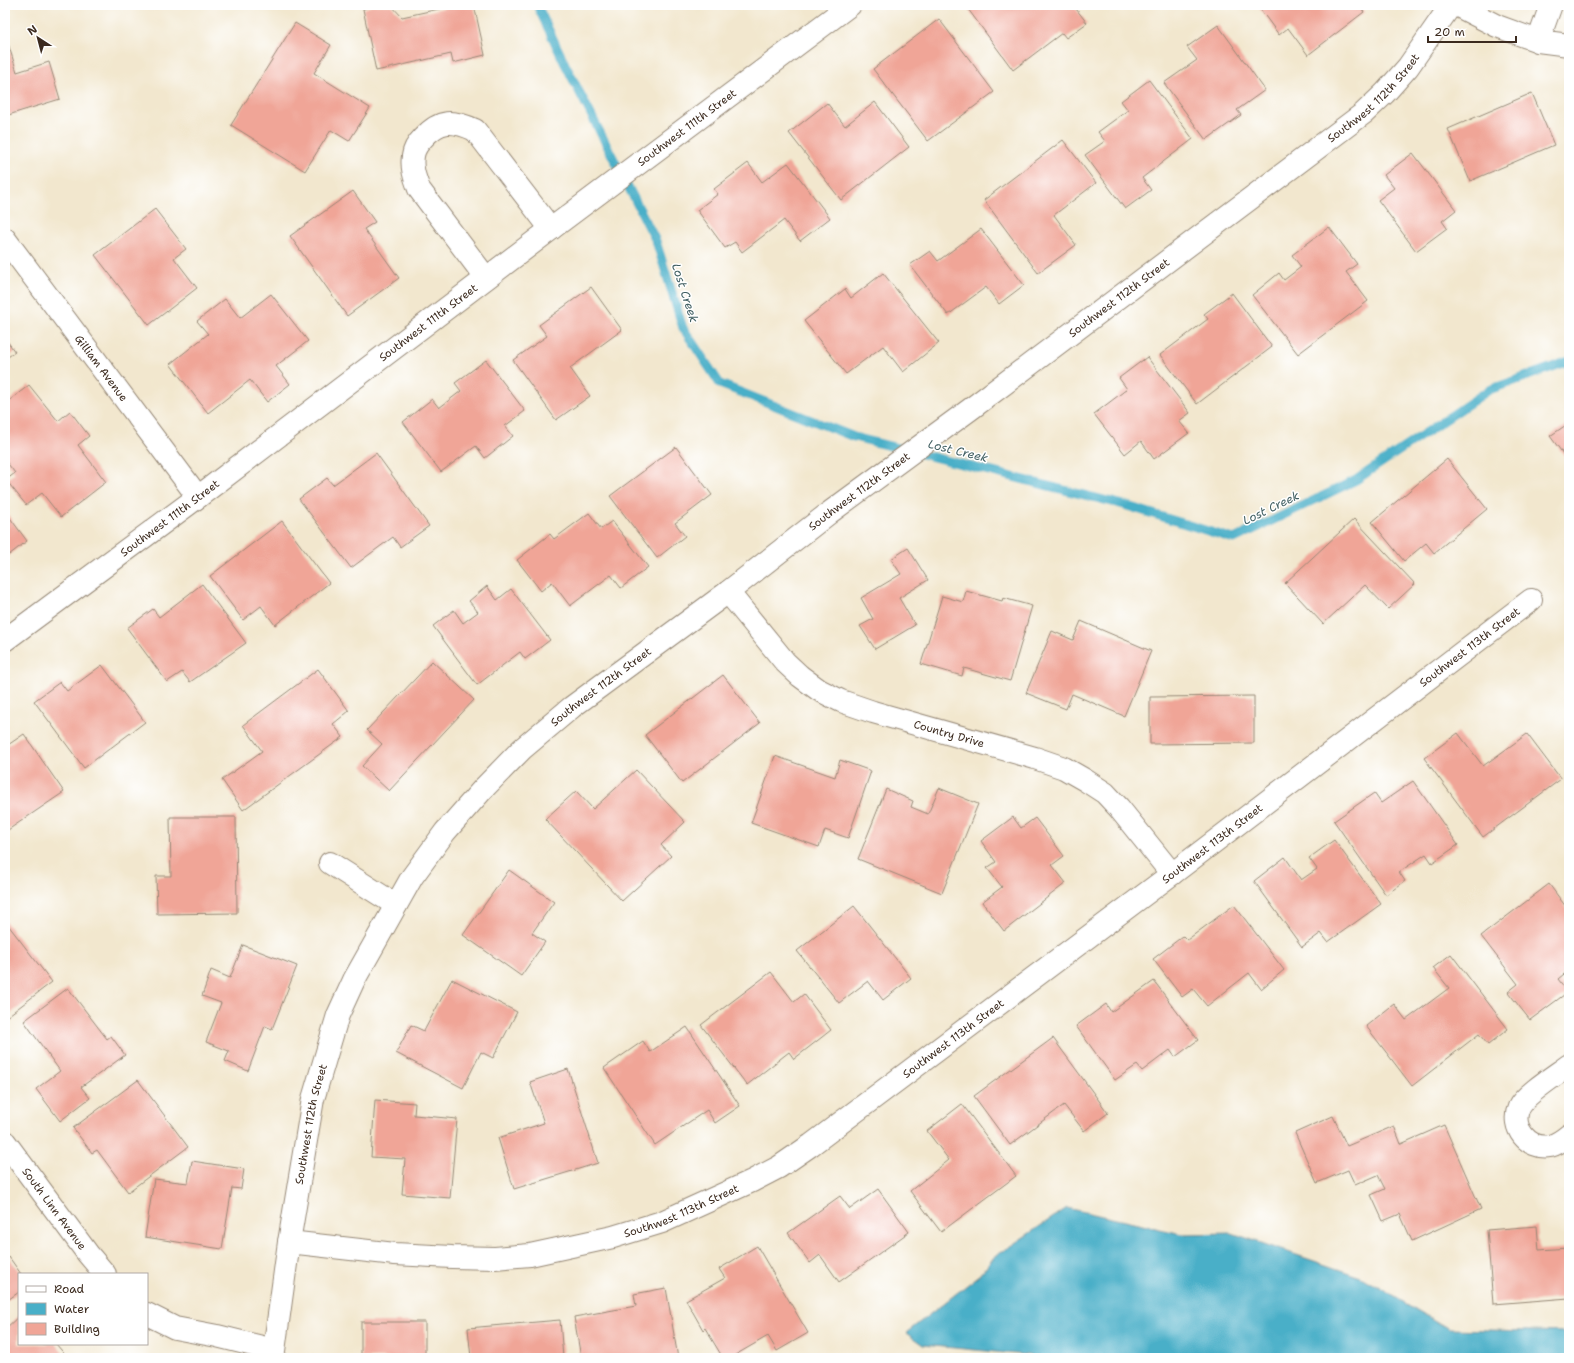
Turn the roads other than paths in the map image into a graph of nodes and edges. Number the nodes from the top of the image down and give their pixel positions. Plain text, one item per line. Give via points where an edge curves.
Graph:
1 (850, 5) edge
2 (1451, 5) edge
3 (1456, 5) edge
4 (1551, 5) edge
5 (1538, 41) junction
6 (1569, 45) edge
7 (553, 227) junction
8 (5, 239) edge
9 (486, 278) junction
10 (198, 496) junction
11 (728, 592) junction
12 (1531, 600) dead end
13 (5, 640) edge
14 (330, 863) dead end
15 (1172, 874) junction
16 (396, 905) junction
17 (1569, 1065) edge
18 (1569, 1136) edge
19 (5, 1142) edge
20 (289, 1242) junction
21 (104, 1273) edge
22 (148, 1315) edge
23 (273, 1354) edge

1 - 7 street, Southwest 111th Street
2 - 11 street, Southwest 112th Street via 1408,67 1364,113 829,513
3 - 5 street via 1497,26
4 - 5 street
5 - 6 street
7 - 9 street, Southwest 111th Street
7 - 9 street via 475,130 452,123 437,125 417,144 413,157 413,173 419,189
8 - 10 street, Gilliam Avenue
9 - 10 street, Southwest 111th Street
10 - 13 street, Southwest 111th Street
11 - 15 street, Country Drive via 785,662 819,690 873,712 1064,768 1105,793
11 - 16 street, Southwest 112th Street via 572,707 522,749 482,789 445,832
12 - 15 street, Southwest 113th Street
14 - 16 street
15 - 20 street, Southwest 113th Street via 779,1167 662,1222 613,1237 563,1248 530,1255 495,1258 395,1254
16 - 20 street, Southwest 112th Street via 354,980 338,1015 327,1049 313,1099
17 - 18 street via 1520,1105 1516,1119 1519,1130 1536,1146 1550,1146
19 - 21 street, South Linn Avenue
20 - 23 street, Southwest 112th Street
22 - 23 street via 174,1328 217,1336

